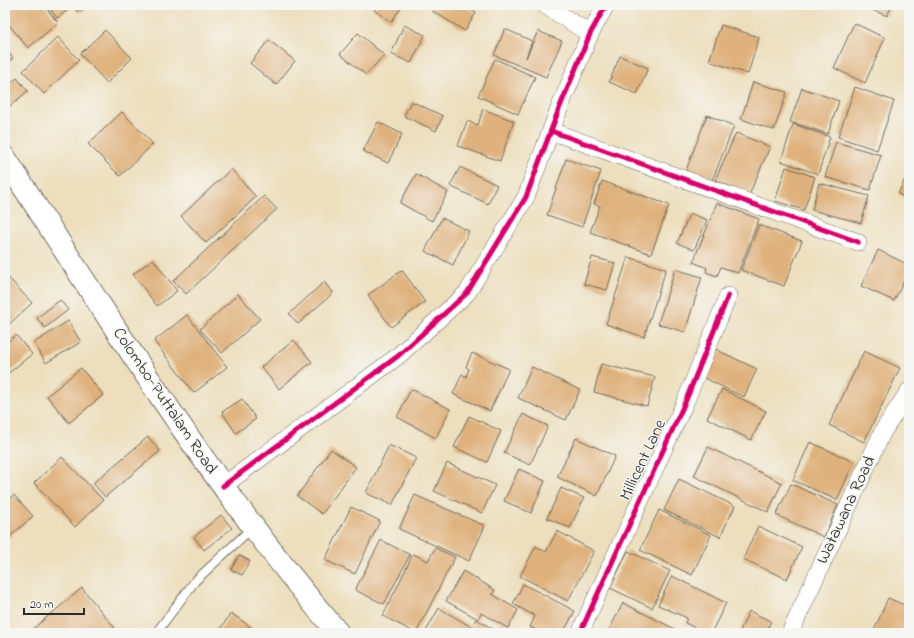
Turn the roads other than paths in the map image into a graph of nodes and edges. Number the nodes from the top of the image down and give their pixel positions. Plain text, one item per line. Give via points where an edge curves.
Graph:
1 (545, 5) edge
2 (606, 5) edge
3 (590, 34) junction
4 (551, 131) junction
5 (5, 158) edge
6 (858, 242) dead end
7 (728, 296) dead end
8 (909, 391) edge
9 (223, 486) junction
10 (254, 527) junction
11 (156, 633) edge
12 (338, 633) edge
13 (580, 633) edge
14 (790, 633) edge

1 - 3 street
2 - 3 street
3 - 4 street
4 - 6 street
4 - 9 street via 526,197 468,293 398,356
5 - 9 highway, Colombo-Puttalam Road via 162,401
7 - 13 street, Millicent Lane via 686,400
8 - 14 street, Watawana Road via 883,431
9 - 10 highway, Colombo-Puttalam Road
10 - 11 lane via 195,581
10 - 12 highway, Colombo-Puttalam Road

